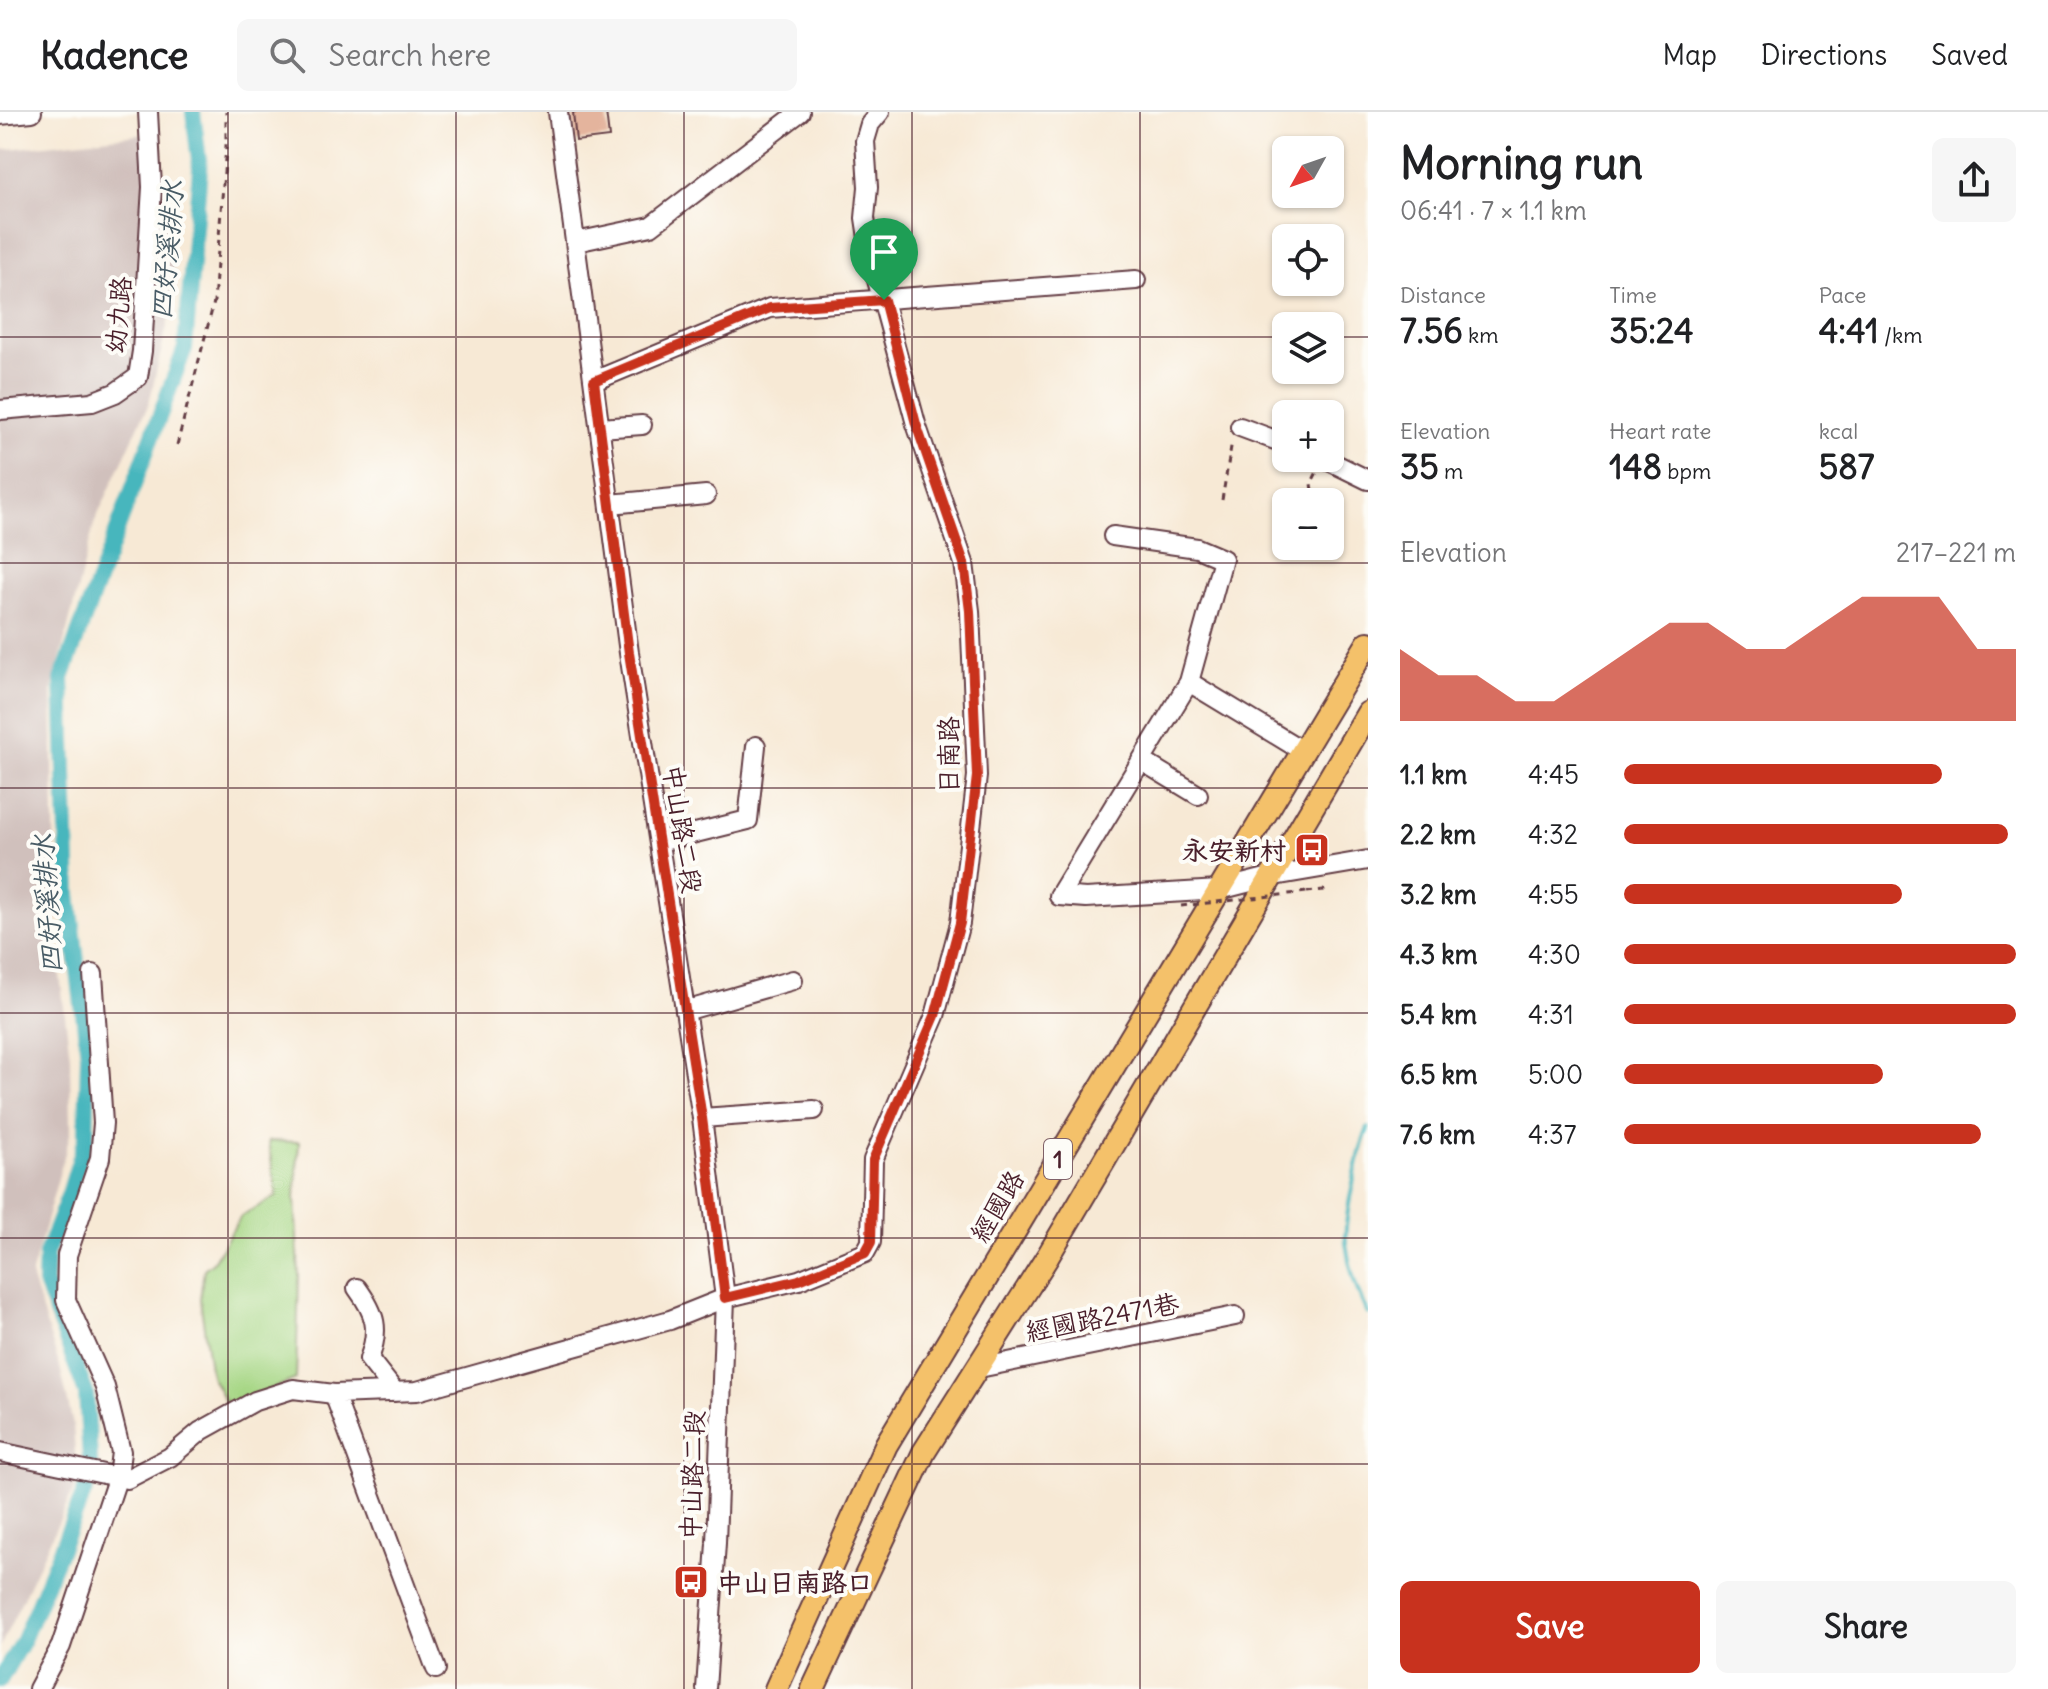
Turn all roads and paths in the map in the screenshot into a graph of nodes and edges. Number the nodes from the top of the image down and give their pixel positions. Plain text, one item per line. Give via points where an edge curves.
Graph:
1 (32, 112) edge
2 (148, 112) edge
3 (226, 112) edge
4 (558, 112) edge
5 (800, 112) edge
6 (880, 112) edge
7 (0, 115) edge
8 (576, 242) junction
9 (1136, 280) dead end
10 (884, 300) junction
11 (594, 381) junction
12 (0, 410) edge
13 (642, 425) dead end
14 (1240, 427) joint
15 (600, 428) junction
16 (1272, 439) edge
17 (177, 445) dead end
18 (1344, 468) edge
19 (1368, 480) edge
20 (706, 495) dead end
21 (1222, 500) dead end
22 (610, 504) junction
23 (1113, 536) dead end
24 (1368, 643) edge
25 (1186, 688) junction
26 (1368, 713) edge
27 (756, 746) dead end
28 (1301, 750) junction
29 (1142, 761) junction
30 (1198, 795) dead end
31 (659, 842) junction
32 (1368, 860) edge
33 (1274, 876) junction
34 (1314, 884) dead end
35 (1219, 890) junction
36 (1181, 906) dead end
37 (93, 974) dead end
38 (793, 980) dead end
39 (685, 1011) junction
40 (814, 1110) dead end
41 (702, 1118) junction
42 (357, 1288) dead end
43 (725, 1298) junction
44 (1235, 1316) dead end
45 (979, 1368) junction
46 (395, 1392) junction
47 (334, 1394) junction
48 (0, 1452) edge
49 (118, 1476) junction
50 (436, 1669) dead end
51 (38, 1689) edge
52 (706, 1689) edge
53 (776, 1689) edge
54 (813, 1689) edge

1 - 7 street
2 - 12 street, 幼九路 via 152,187 138,377 92,402
3 - 17 path via 214,302
4 - 8 street, 中山路二段
5 - 8 street via 651,226
6 - 10 street, 日南路 via 865,141 865,218
8 - 11 street, 中山路二段
9 - 10 street
10 - 11 street via 770,308
10 - 43 street, 日南路 via 916,424 964,563 970,611 977,776 960,923 935,1016 873,1160 871,1242 865,1253 799,1280
11 - 15 street, 中山路二段
13 - 15 street
14 - 16 street
14 - 21 path via 1232,437
15 - 22 street, 中山路二段
18 - 19 street
20 - 22 street
22 - 31 street, 中山路二段
23 - 25 street via 1197,548 1223,559
24 - 28 main road, 經國路 / 1
25 - 28 street
25 - 29 street
26 - 33 main road, 1
27 - 31 street via 748,820
28 - 35 main road, 經國路 / 1
29 - 30 street
29 - 35 street via 1059,896
31 - 39 street, 中山路二段
32 - 33 street
33 - 35 street
33 - 45 main road, 1
34 - 36 path, bridge via 1323,883 1324,890
35 - 53 main road, 經國路 / 1 via 886,1445
37 - 49 street via 103,1123 100,1158 67,1255 66,1300 105,1387 121,1452
38 - 39 street
39 - 41 street, 中山路二段
40 - 41 street
41 - 43 street, 中山路二段
42 - 46 street via 371,1310 377,1336 369,1359
43 - 46 street via 670,1320 417,1391
43 - 52 street, 中山路二段
44 - 45 street, 經國路2471巷
45 - 54 main road, 1 via 924,1452
46 - 47 street
47 - 49 street via 293,1389 255,1401 201,1431 170,1457 127,1479
47 - 50 street
48 - 49 street
49 - 51 street via 61,1646

